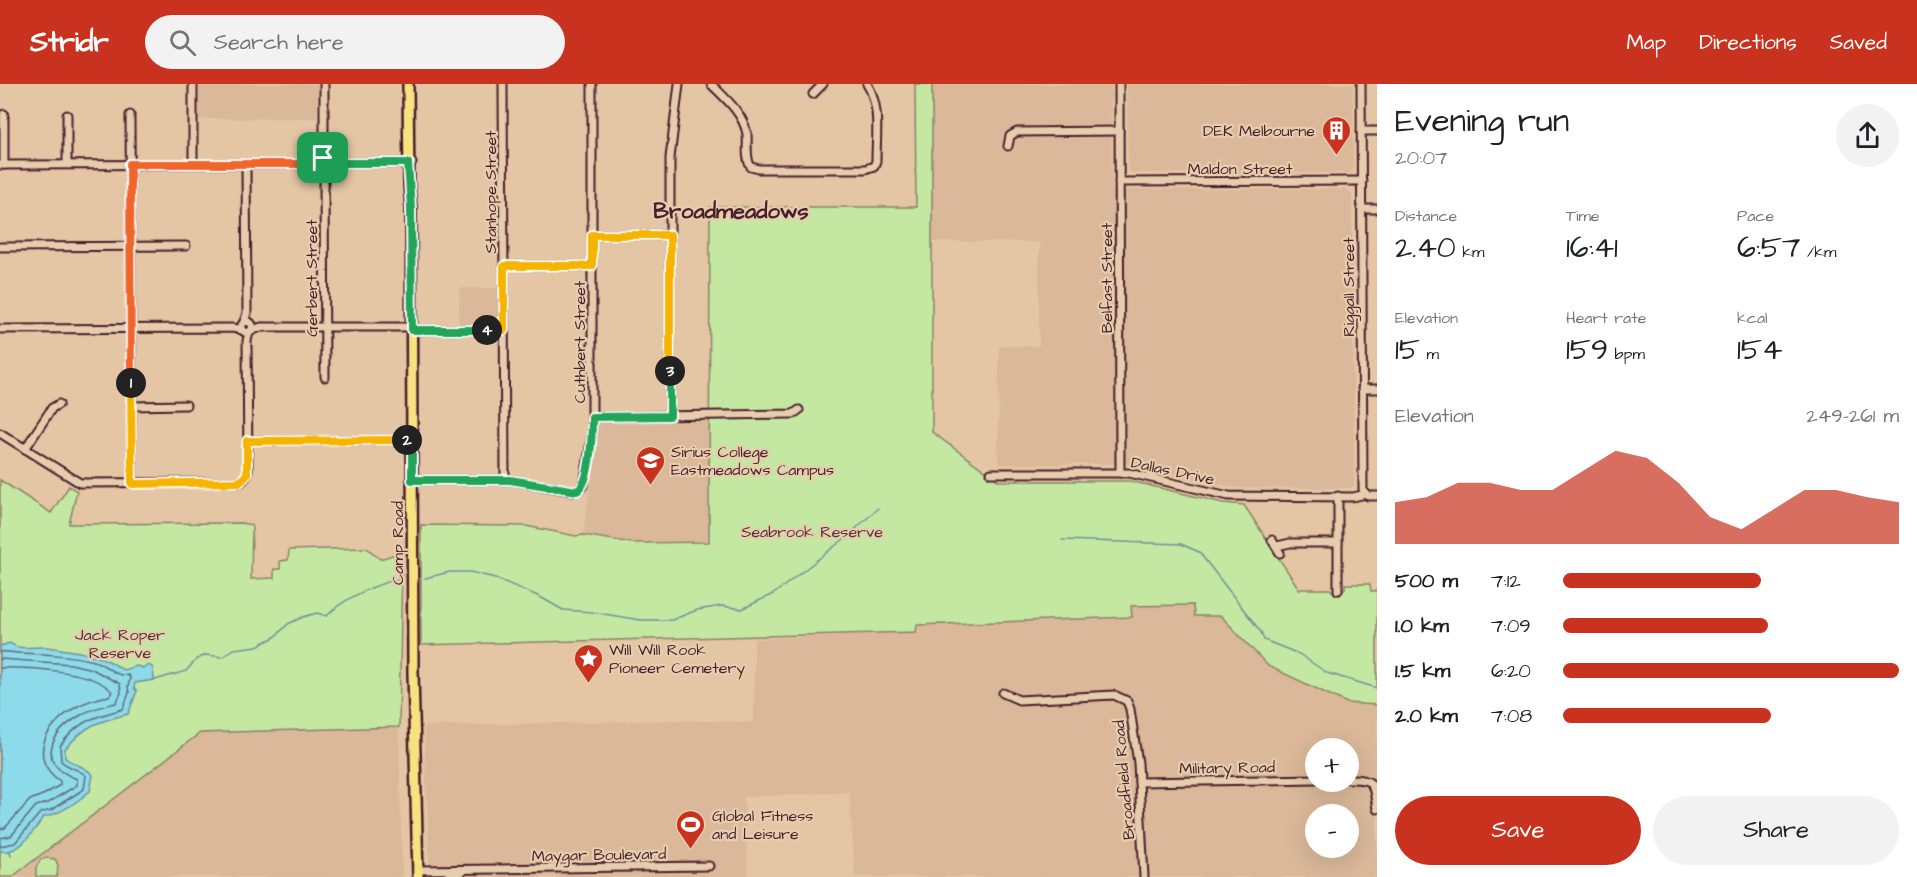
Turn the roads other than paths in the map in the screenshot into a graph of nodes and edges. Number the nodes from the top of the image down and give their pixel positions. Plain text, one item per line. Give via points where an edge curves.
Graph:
1 (193, 84) edge
2 (324, 84) edge
3 (408, 84) edge
4 (413, 84) edge
5 (503, 84) edge
6 (592, 84) edge
7 (679, 84) edge
8 (711, 84) edge
9 (823, 84) edge
10 (867, 84) edge
11 (1119, 84) edge
12 (1361, 84) edge
13 (813, 94) dead end
14 (4, 114) dead end
15 (67, 115) dead end
16 (130, 115) dead end
17 (1119, 131) junction
18 (1361, 131) junction
19 (1377, 131) edge
20 (1008, 146) dead end
21 (324, 163) junction
22 (411, 163) junction
23 (67, 164) junction
24 (130, 164) junction
25 (193, 164) junction
26 (246, 164) junction
27 (2, 165) edge
28 (1362, 181) junction
29 (1119, 182) junction
30 (1362, 209) junction
31 (1377, 209) edge
32 (592, 235) junction
33 (670, 235) junction
34 (130, 246) junction
35 (186, 246) dead end
36 (0, 247) edge
37 (504, 266) junction
38 (592, 266) junction
39 (247, 327) junction
40 (131, 328) junction
41 (325, 328) junction
42 (412, 328) junction
43 (0, 329) edge
44 (504, 330) junction
45 (326, 378) dead end
46 (1362, 389) junction
47 (1377, 389) edge
48 (59, 404) dead end
49 (186, 405) dead end
50 (131, 406) junction
51 (799, 410) dead end
52 (670, 416) junction
53 (592, 417) junction
54 (0, 433) edge
55 (412, 440) junction
56 (247, 441) junction
57 (25, 449) junction
58 (1120, 472) junction
59 (991, 473) dead end
60 (412, 480) junction
61 (505, 480) junction
62 (132, 484) junction
63 (1364, 492) junction
64 (1338, 496) junction
65 (1377, 496) edge
66 (1338, 543) junction
67 (1276, 546) dead end
68 (1338, 590) dead end
69 (1003, 693) dead end
70 (1359, 778) edge
71 (1305, 779) edge
72 (1139, 782) junction
73 (1377, 809) edge
74 (709, 866) dead end
75 (473, 869) junction
76 (417, 873) edge
77 (446, 877) edge
78 (1144, 877) edge

1 - 25 street
2 - 21 street, Gerbert Street
3 - 22 main road, Camp Road
4 - 22 main road, Camp Road
5 - 37 street, Stanhope Street
6 - 32 street, Cuthbert Street
7 - 33 street via 670,158
8 - 10 street via 739,114 751,167 865,169 876,161 876,109
9 - 13 street
11 - 17 street, Belfast Street
12 - 18 street, Riggall Street
14 - 27 street
15 - 23 street
16 - 24 street
17 - 20 street via 1017,132 1010,136
17 - 29 street, Belfast Street
18 - 19 street
18 - 28 street, Riggall Street
21 - 22 street
21 - 26 street
21 - 41 street, Gerbert Street
22 - 42 main road, Camp Road
23 - 24 street
23 - 27 street
24 - 25 street
24 - 34 street
25 - 26 street
26 - 39 street
28 - 29 street, Maldon Street
28 - 30 street, Riggall Street
29 - 58 street, Belfast Street
30 - 31 street
30 - 46 street, Riggall Street
32 - 33 street
32 - 38 street, Cuthbert Street
33 - 52 street
34 - 35 street
34 - 36 street
34 - 40 street
37 - 38 street
37 - 44 street, Stanhope Street
38 - 53 street, Cuthbert Street
39 - 40 street
39 - 41 street
39 - 56 street
40 - 43 street
40 - 50 street
41 - 42 street
41 - 45 street, Gerbert Street
42 - 44 street
42 - 55 main road, Camp Road
44 - 61 street, Stanhope Street
46 - 47 street
46 - 63 street, Riggall Street
48 - 57 street via 52,408
49 - 50 street
50 - 62 street
51 - 52 street via 793,414
52 - 53 street
53 - 61 street, Cuthbert Street via 591,445 580,489
54 - 57 street
55 - 56 street
55 - 60 main road, Camp Road
56 - 62 street via 247,474 243,481
57 - 62 street via 80,483
58 - 59 street, Dallas Drive
58 - 64 street, Dallas Drive via 1229,496
60 - 61 street
60 - 76 main road, Camp Road via 416,536 413,672
63 - 64 street, Dallas Drive
63 - 65 street
64 - 66 street
66 - 67 street
66 - 68 street
69 - 72 street, Broadfield Road via 1019,700 1114,695 1127,700
70 - 73 street via 1370,782
71 - 72 street, Military Road
72 - 78 street, Broadfield Road
74 - 75 street, Maygar Boulevard
75 - 76 street, Maygar Boulevard
75 - 77 street

